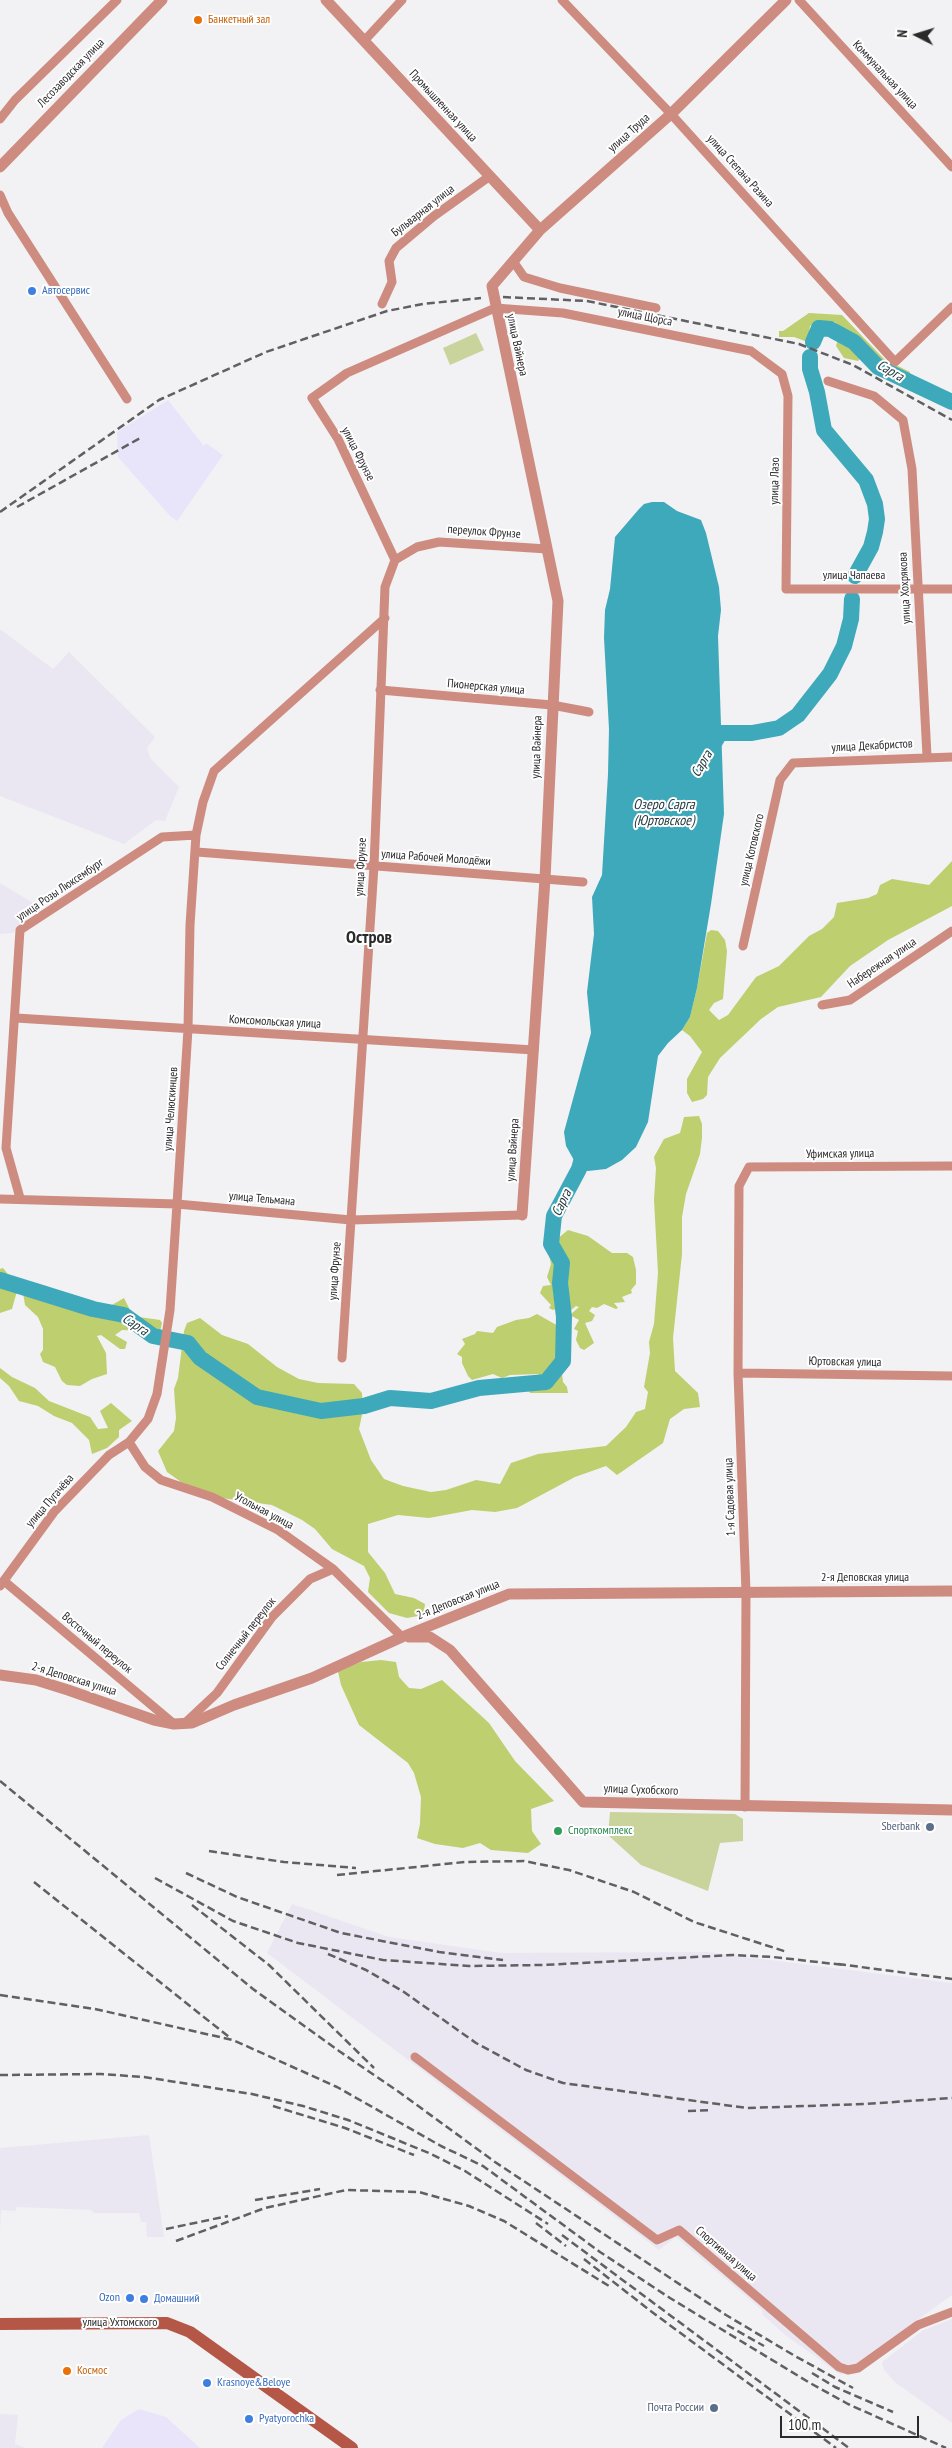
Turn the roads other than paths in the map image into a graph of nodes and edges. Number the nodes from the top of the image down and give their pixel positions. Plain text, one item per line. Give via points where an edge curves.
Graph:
1 (117, 0) edge
2 (162, 0) edge
3 (326, 0) edge
4 (402, 0) edge
5 (562, 0) edge
6 (786, 0) edge
7 (799, 0) edge
8 (364, 41) junction
9 (671, 114) junction
10 (0, 119) edge
11 (0, 167) edge
12 (952, 167) edge
13 (490, 176) junction
14 (0, 195) edge
15 (540, 230) junction
16 (513, 262) junction
17 (492, 286) joint
18 (382, 304) dead end
19 (952, 307) edge
20 (495, 308) junction
21 (656, 308) dead end
22 (782, 374) joint
23 (828, 381) dead end
24 (126, 399) dead end
25 (547, 549) junction
26 (395, 560) junction
27 (786, 589) joint
28 (918, 589) junction
29 (952, 589) edge
30 (384, 618) junction
31 (380, 690) junction
32 (552, 705) junction
33 (589, 712) dead end
34 (927, 756) junction
35 (952, 757) edge
36 (794, 763) joint
37 (196, 835) junction
38 (197, 852) junction
39 (374, 866) junction
40 (545, 879) junction
41 (583, 882) dead end
42 (952, 931) edge
43 (743, 946) dead end
44 (822, 1005) dead end
45 (16, 1018) junction
46 (188, 1029) junction
47 (362, 1039) junction
48 (534, 1050) junction
49 (952, 1166) edge
50 (740, 1186) joint
51 (0, 1198) edge
52 (20, 1198) junction
53 (177, 1204) junction
54 (522, 1215) joint
55 (351, 1220) junction
56 (342, 1358) dead end
57 (738, 1374) junction
58 (952, 1376) edge
59 (129, 1442) junction
60 (333, 1569) junction
61 (2, 1583) edge
62 (952, 1591) edge
63 (746, 1592) junction
64 (402, 1637) junction
65 (0, 1675) edge
66 (180, 1724) junction
67 (745, 1807) junction
68 (952, 1810) edge
69 (414, 2057) dead end
70 (952, 2312) edge
71 (0, 2324) edge
72 (352, 2448) edge

1 - 10 street, Лесозаводская улица via 15,100
2 - 11 street, Лесозаводская улица
3 - 8 street, Промышленная улица
4 - 8 street
5 - 9 street, улица Степана Разина
6 - 9 street, улица Труда
7 - 12 street, Коммунальная улица
8 - 13 street, Промышленная улица
9 - 15 street, улица Труда
9 - 19 street, улица Степана Разина via 895,362
13 - 15 street, Промышленная улица
13 - 18 street, Бульварная улица via 396,248 389,261 392,282
14 - 24 street via 8,213
15 - 16 street, улица Труда
16 - 17 street, улица Труда
16 - 21 street via 524,278
17 - 20 street, улица Вайнера
20 - 22 street, улица Щорса via 563,314 751,351
20 - 25 street, улица Вайнера
20 - 26 street, улица Фрунзе via 347,373 312,398 338,438
22 - 27 street, улица Лазо via 788,396
23 - 28 street, улица Хохрякова via 874,396 903,420 912,469
25 - 26 street, переулок Фрунзе via 439,542 416,546
25 - 32 street, улица Вайнера via 558,601
26 - 30 street, улица Фрунзе via 385,587
27 - 28 street, улица Чапаева
28 - 29 street, улица Чапаева
28 - 34 street, улица Хохрякова
30 - 31 street, улица Фрунзе
30 - 37 street, улица Челюскинцев via 214,771
31 - 32 street, Пионерская улица
31 - 39 street, улица Фрунзе
32 - 33 street, Пионерская улица
32 - 40 street, улица Вайнера
34 - 35 street, улица Декабристов
34 - 36 street, улица Декабристов
36 - 43 street, улица Котовского via 780,780
37 - 38 street, улица Челюскинцев
37 - 45 street, улица Розы Люксембург via 162,837 20,930
38 - 39 street, улица Рабочей Молодёжи
38 - 46 street, улица Челюскинцев via 190,924
39 - 40 street, улица Рабочей Молодёжи
39 - 47 street, улица Фрунзе
40 - 41 street, улица Рабочей Молодёжи
40 - 48 street, улица Вайнера
42 - 44 street, Набережная улица via 850,1000
45 - 46 street, Комсомольская улица
45 - 52 street, улица Розы Люксембург via 6,1148
46 - 47 street, Комсомольская улица
46 - 53 street, улица Челюскинцев
47 - 48 street, Комсомольская улица
47 - 55 street, улица Фрунзе
48 - 54 street, улица Вайнера
49 - 50 street, Уфимская улица via 749,1167
50 - 57 street, 1-я Садовая улица
51 - 52 street, улица Тельмана
52 - 53 street, улица Тельмана
53 - 55 street, улица Тельмана
53 - 59 street, улица Челюскинцев via 168,1323 157,1394 148,1419
54 - 55 street, улица Тельмана
55 - 56 street, улица Фрунзе
57 - 58 street, Юртовская улица
57 - 63 street, 1-я Садовая улица
59 - 60 street, Угольная улица via 145,1467 161,1480 212,1497 270,1526
59 - 61 street, улица Пугачёва via 108,1455 54,1512
60 - 64 street, Угольная улица
60 - 66 street, Солнечный переулок via 310,1579 272,1617 217,1693
61 - 66 street, Восточный переулок
62 - 63 street, 2-я Деповская улица
63 - 64 street, 2-я Деповская улица via 509,1594
63 - 67 street, 1-я Садовая улица
64 - 66 street, 2-я Деповская улица via 312,1678 192,1723
64 - 67 street, улица Сухобского via 430,1637 450,1650 583,1802
65 - 66 street, 2-я Деповская улица via 36,1680 154,1720
67 - 68 street, улица Сухобского
69 - 70 street, Спортивная улица via 657,2240 678,2230 839,2367 848,2370 858,2368 918,2325
71 - 72 main road, улица Ухтомского via 167,2323 190,2332

